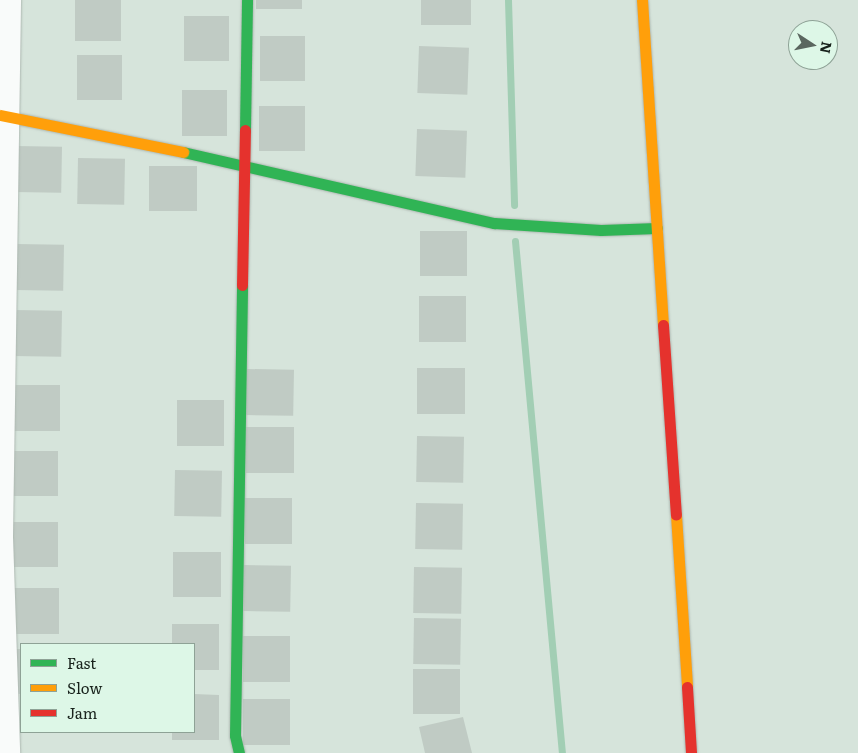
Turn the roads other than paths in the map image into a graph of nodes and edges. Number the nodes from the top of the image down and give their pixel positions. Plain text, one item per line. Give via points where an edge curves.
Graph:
1 (8, 0) edge
2 (247, 0) edge
3 (642, 0) edge
4 (4, 117) edge
5 (246, 165) junction
6 (657, 228) junction
7 (0, 537) edge
8 (7, 753) edge
9 (239, 753) edge
10 (691, 753) edge

1 - 4 street
2 - 5 street
3 - 6 street
4 - 5 street
4 - 7 street
5 - 6 street via 494,223 601,230
5 - 9 street via 235,735
6 - 10 street
7 - 8 street

